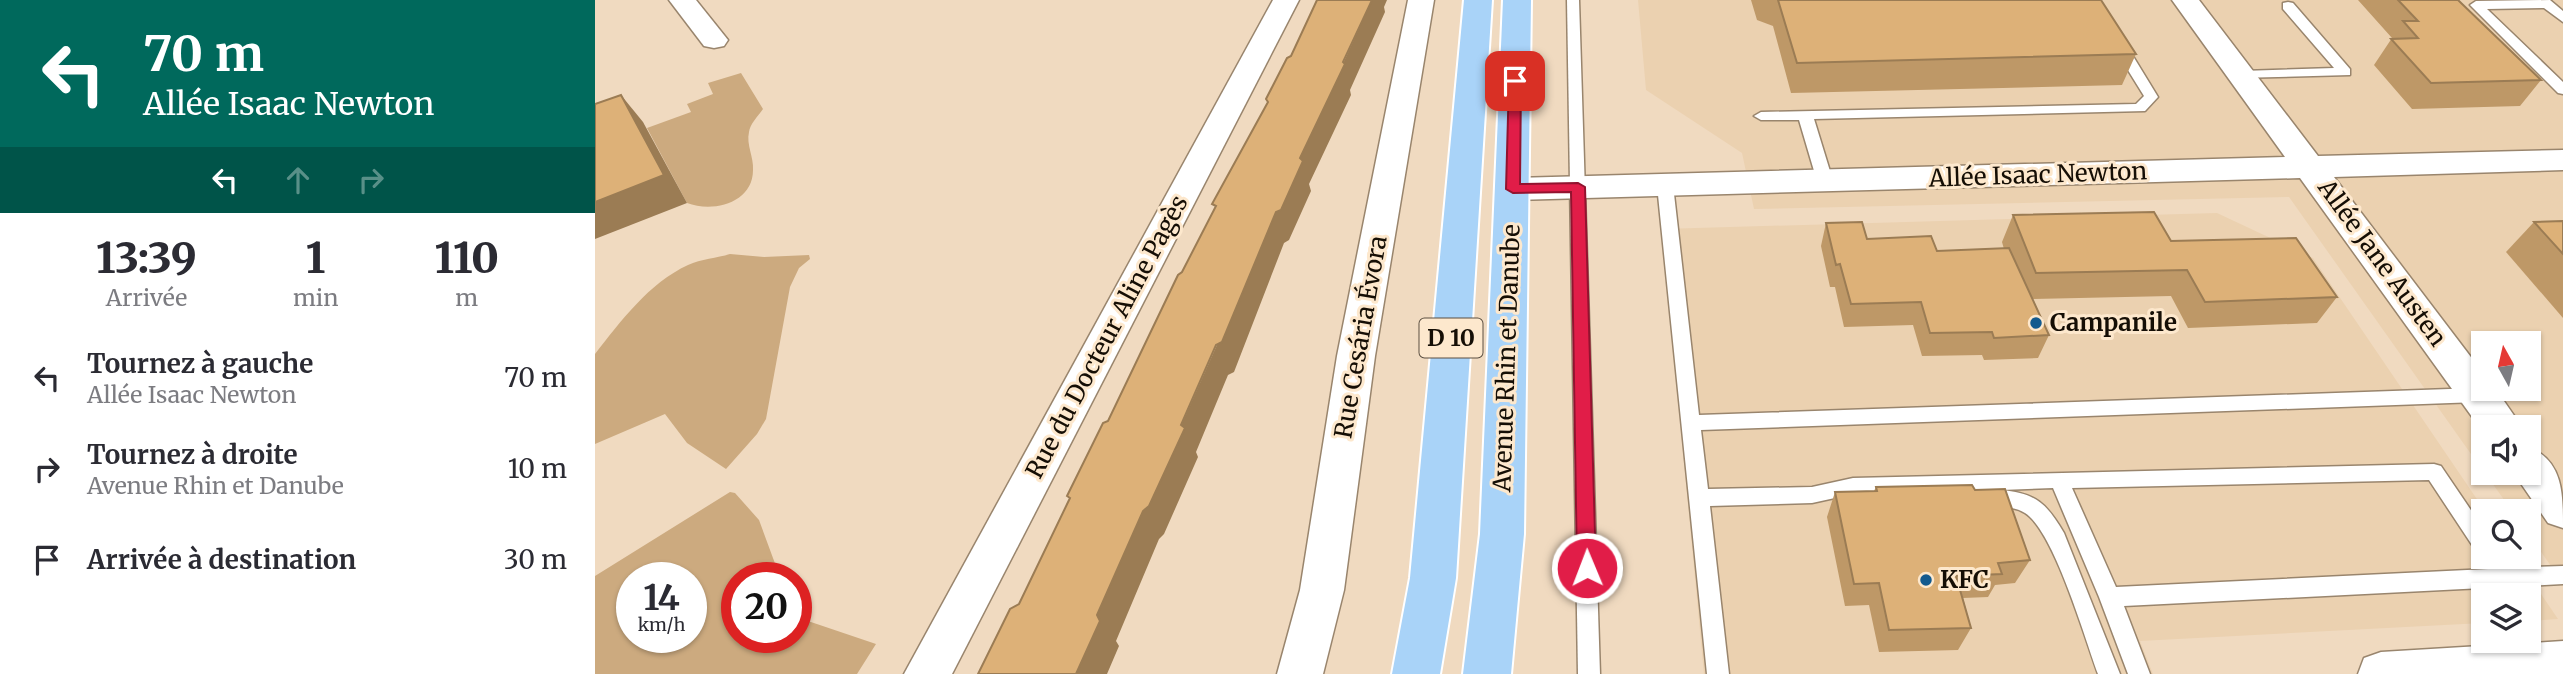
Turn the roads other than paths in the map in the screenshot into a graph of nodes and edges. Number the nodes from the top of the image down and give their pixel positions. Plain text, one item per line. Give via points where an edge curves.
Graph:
1 (683, 0) edge
2 (1286, 0) edge
3 (1421, 0) edge
4 (1478, 0) edge
5 (1517, 0) edge
6 (1573, 0) edge
7 (2185, 0) edge
8 (2544, 2) edge
9 (2288, 6) dead end
10 (2563, 19) edge
11 (2112, 32) edge
12 (714, 40) dead end
13 (2242, 75) junction
14 (2563, 90) edge
15 (1805, 115) junction
16 (1761, 116) dead end
17 (2563, 160) edge
18 (2311, 167) junction
19 (1825, 181) junction
20 (1665, 185) junction
21 (1578, 187) junction
22 (1513, 189) junction
23 (2471, 385) edge
24 (2471, 395) edge
25 (1691, 423) junction
26 (2059, 480) junction
27 (2541, 480) edge
28 (1812, 495) junction
29 (1699, 498) junction
30 (2563, 510) edge
31 (2471, 527) edge
32 (2499, 569) edge
33 (2563, 575) edge
34 (2505, 578) junction
35 (2110, 597) junction
36 (2563, 663) edge
37 (927, 674) edge
38 (1300, 674) edge
39 (1416, 674) edge
40 (1487, 674) edge
41 (1589, 674) edge
42 (1718, 674) edge
43 (2109, 674) edge
44 (2139, 674) edge
45 (2381, 674) edge

1 - 12 street
2 - 37 street, Rue du Docteur Aline Pagès
3 - 38 street, Rue Cesária Évora via 1356,356 1322,590
4 - 39 main road, D 10 via 1433,578
5 - 22 main road, Avenue Rhin et Danube / D 10
6 - 21 lane
7 - 13 street, Allée Jane Austen
8 - 10 lane
8 - 14 lane via 2476,5
9 - 13 lane via 2345,72
11 - 15 lane via 2151,97 2140,108
13 - 18 street, Allée Jane Austen
15 - 16 lane
15 - 19 lane
17 - 18 street, Allée Isaac Newton
18 - 19 street, Allée Isaac Newton
18 - 23 street, Allée Jane Austen
19 - 20 street, Allée Isaac Newton
20 - 21 street, Allée Isaac Newton
20 - 25 lane
21 - 22 street, Allée Isaac Newton
21 - 41 lane
22 - 40 main road, Avenue Rhin et Danube / D 10 via 1502,534
24 - 25 lane
25 - 29 lane
26 - 28 lane via 1853,486
26 - 31 lane via 2434,472
26 - 35 lane
27 - 30 street
28 - 29 lane
28 - 43 lane via 1856,501 2000,498 2036,509 2053,530
29 - 42 lane
32 - 34 lane
33 - 34 lane
34 - 35 lane
35 - 44 lane
36 - 45 street

